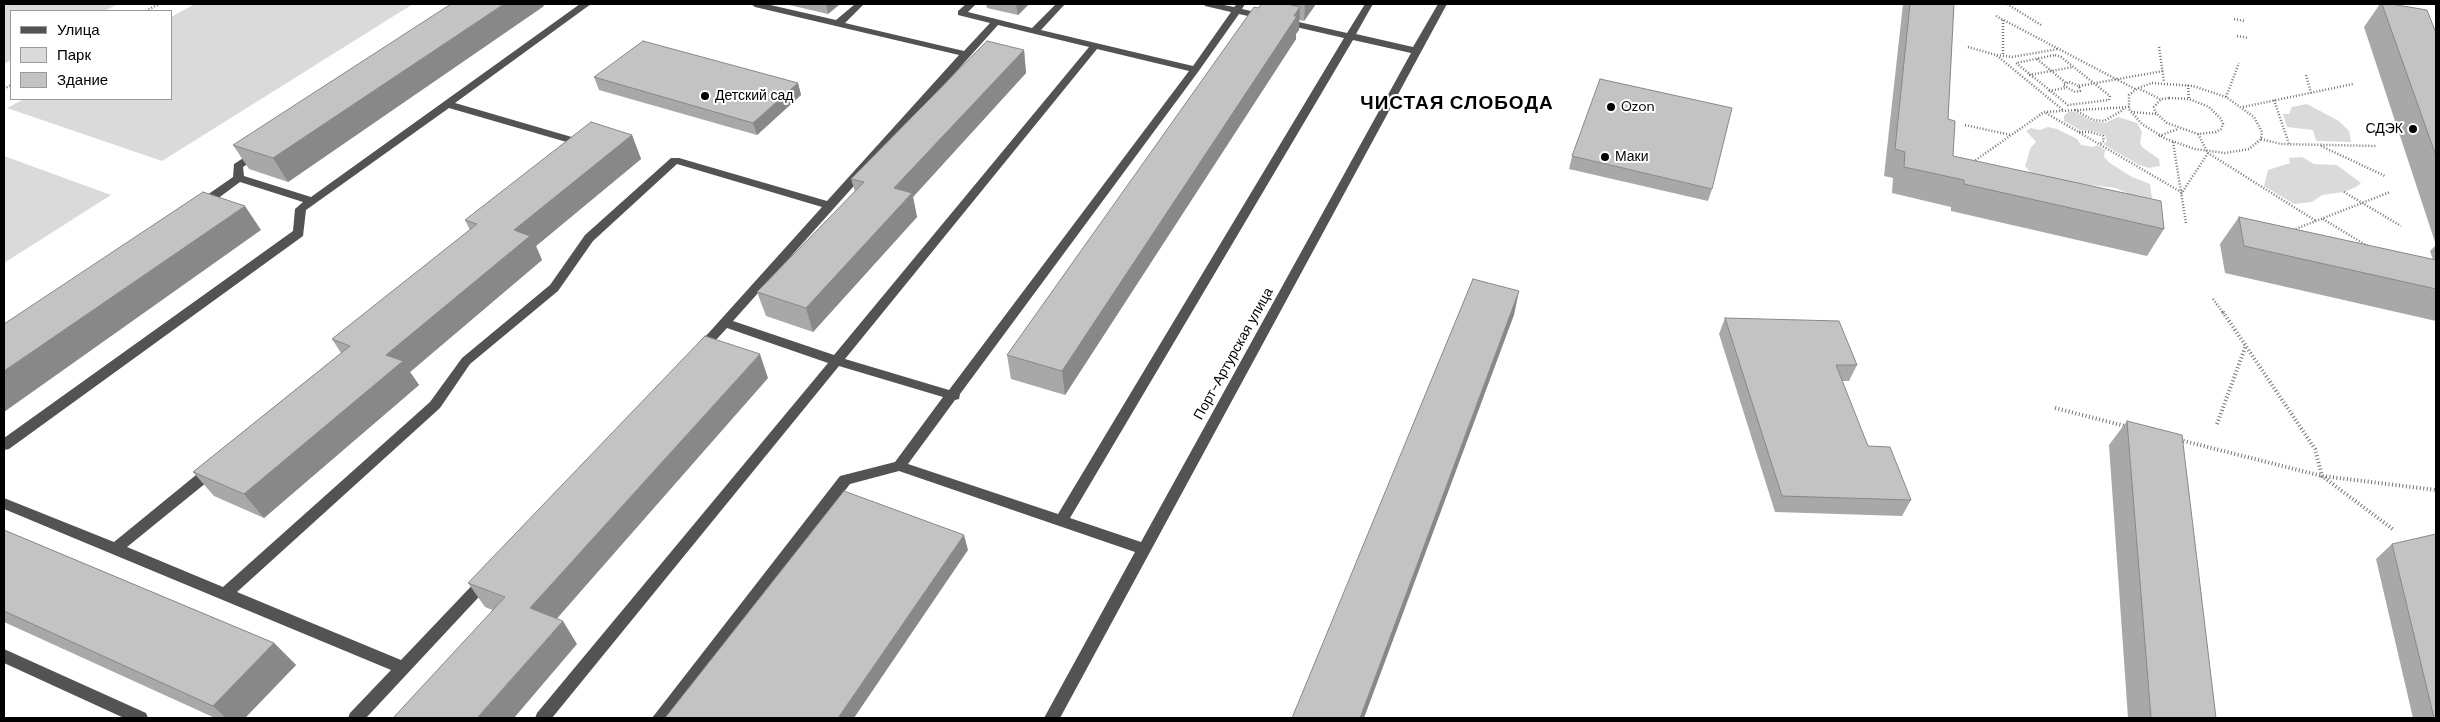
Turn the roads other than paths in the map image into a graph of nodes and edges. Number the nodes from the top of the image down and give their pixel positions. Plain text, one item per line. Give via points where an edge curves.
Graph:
1 (586, 4) edge
2 (754, 4) edge
3 (860, 4) edge
4 (971, 4) edge
5 (1061, 4) edge
6 (1208, 4) edge
7 (1369, 4) edge
8 (1442, 4) edge
9 (1239, 7) edge
10 (996, 22) junction
11 (839, 23) junction
12 (1034, 31) junction
13 (1350, 36) junction
14 (1095, 46) junction
15 (1416, 50) junction
16 (966, 54) junction
17 (1195, 70) junction
18 (447, 104) junction
19 (270, 144) edge
20 (563, 154) edge
21 (239, 178) junction
22 (312, 201) junction
23 (828, 205) junction
24 (190, 212) edge
25 (725, 323) junction
26 (692, 359) edge
27 (836, 361) junction
28 (954, 396) junction
29 (4, 445) edge
30 (224, 461) edge
31 (899, 466) junction
32 (4, 503) edge
33 (1061, 521) junction
34 (115, 549) junction
35 (1145, 549) junction
36 (491, 575) edge
37 (225, 594) junction
38 (4, 656) edge
39 (404, 668) junction
40 (140, 718) edge
41 (356, 718) edge
42 (544, 718) edge
43 (660, 718) edge
44 (1052, 718) edge

1 - 18 street
2 - 11 street
3 - 11 street
4 - 10 street via 961,13
5 - 12 street
6 - 9 street
7 - 13 street
8 - 15 street, Порт-Артурская улица
9 - 13 street
9 - 17 street
10 - 12 street
10 - 16 street
11 - 16 street
12 - 14 street
13 - 15 street
13 - 33 street
14 - 17 street
14 - 27 street
15 - 35 street, Порт-Артурская улица
16 - 23 street
17 - 28 street
18 - 20 street via 578,142
18 - 22 street
19 - 21 street via 238,166
21 - 22 street
21 - 24 street
22 - 29 street via 301,209 299,232
23 - 25 street
23 - 37 street via 675,160 589,238 554,288 466,361 436,405
25 - 26 street
25 - 27 street
27 - 28 street
27 - 42 street
28 - 31 street
30 - 34 street
31 - 33 street
31 - 43 street via 845,480
32 - 34 street
33 - 35 street
34 - 37 street
35 - 44 street, Порт-Артурская улица
36 - 39 street
37 - 39 street
38 - 40 street
39 - 41 street

